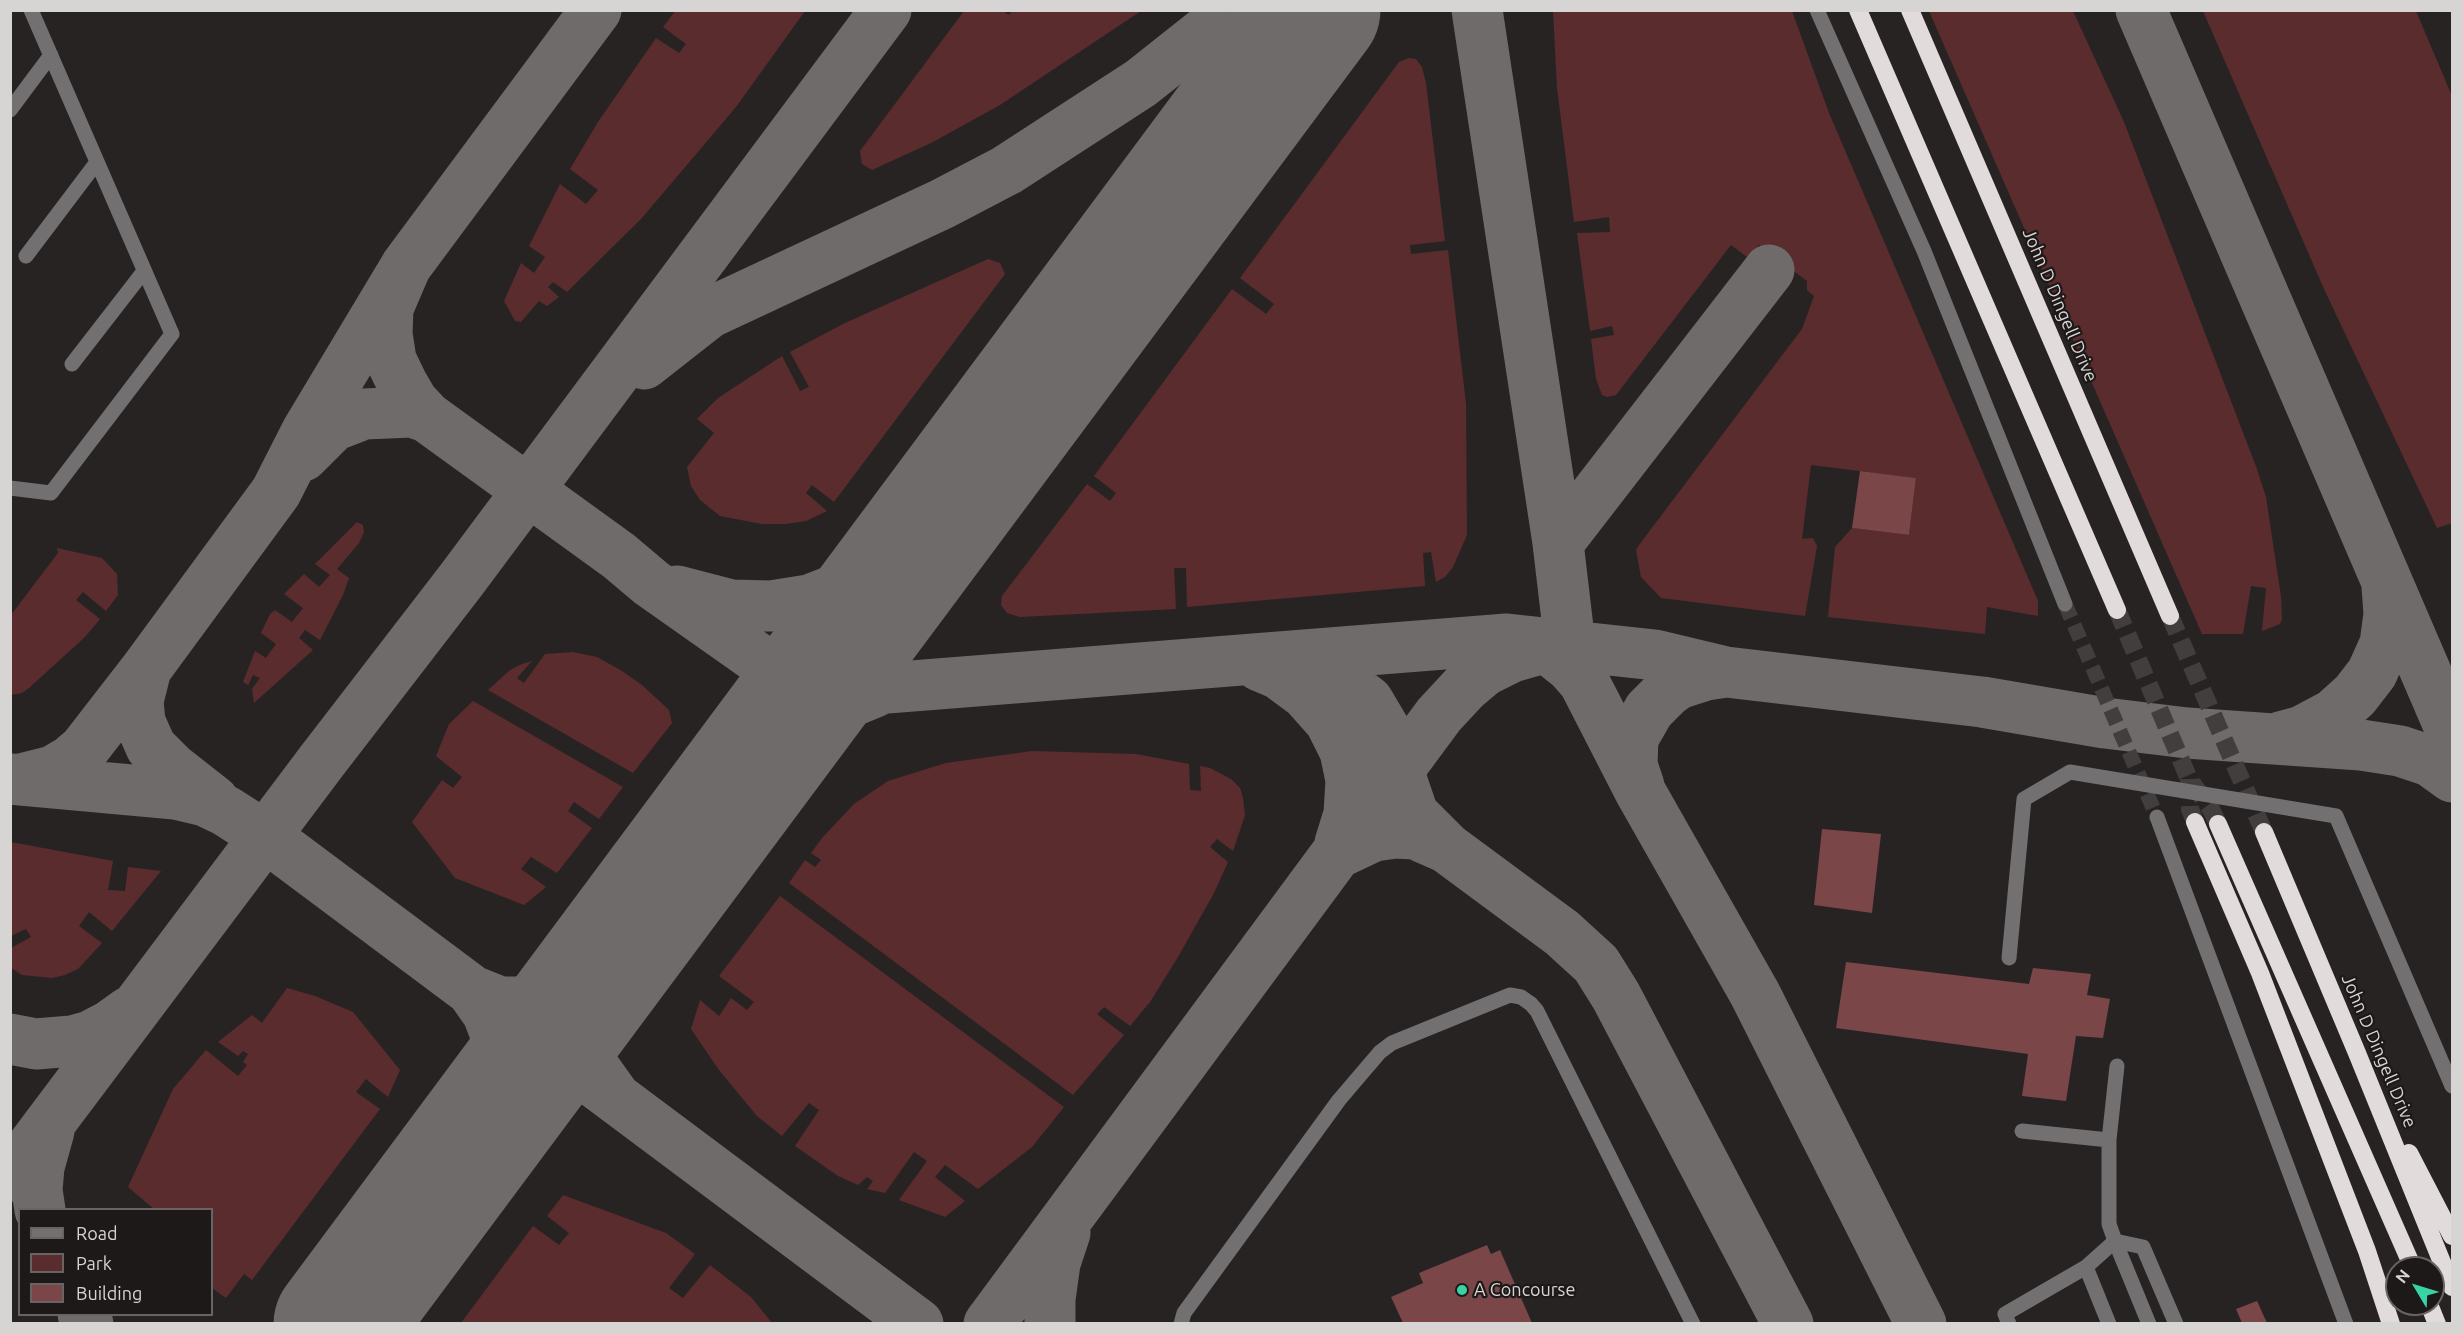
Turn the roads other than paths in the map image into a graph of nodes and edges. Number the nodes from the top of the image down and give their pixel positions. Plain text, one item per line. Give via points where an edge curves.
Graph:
1 (31, 10) edge
2 (1817, 10) edge
3 (1858, 10) edge
4 (1910, 10) edge
5 (51, 55) junction
6 (10, 110) edge
7 (97, 162) junction
8 (26, 256) dead end
9 (144, 271) junction
10 (72, 364) dead end
11 (10, 488) edge
12 (2065, 604) tunnel mouth
13 (2117, 610) tunnel mouth
14 (2170, 616) tunnel mouth
15 (2157, 817) tunnel mouth
16 (2195, 822) tunnel mouth
17 (2218, 824) tunnel mouth
18 (2264, 832) tunnel mouth
19 (2009, 958) dead end
20 (2358, 1053) junction
21 (2117, 1066) dead end
22 (2452, 1086) edge
23 (2022, 1131) dead end
24 (2109, 1140) junction
25 (2452, 1236) edge
26 (2115, 1241) junction
27 (2408, 1256) edge
28 (2086, 1267) junction
29 (2452, 1287) edge
30 (1181, 1323) edge
31 (1693, 1323) edge
32 (2009, 1323) edge
33 (2109, 1323) edge
34 (2149, 1323) edge
35 (2176, 1323) edge
36 (2346, 1323) edge
37 (2391, 1323) edge

1 - 5 lane
2 - 12 lane via 1924,251
3 - 13 highway
4 - 14 highway, John D Dingell Drive
5 - 6 lane
5 - 7 lane
7 - 8 lane
7 - 9 lane
9 - 10 lane
9 - 11 lane via 172,334 51,493
15 - 36 lane
16 - 37 highway via 2264,984
17 - 27 highway
18 - 20 highway, John D Dingell Drive
19 - 22 lane via 2024,799 2070,772 2336,816
20 - 25 highway
20 - 29 highway, John D Dingell Drive
21 - 24 lane
23 - 24 lane
24 - 26 lane via 2109,1224
26 - 28 lane
26 - 34 lane
26 - 35 lane via 2143,1247
28 - 32 lane via 2005,1314
28 - 33 lane
30 - 31 lane via 1184,1313 1325,1120 1380,1052 1510,995 1537,1011

